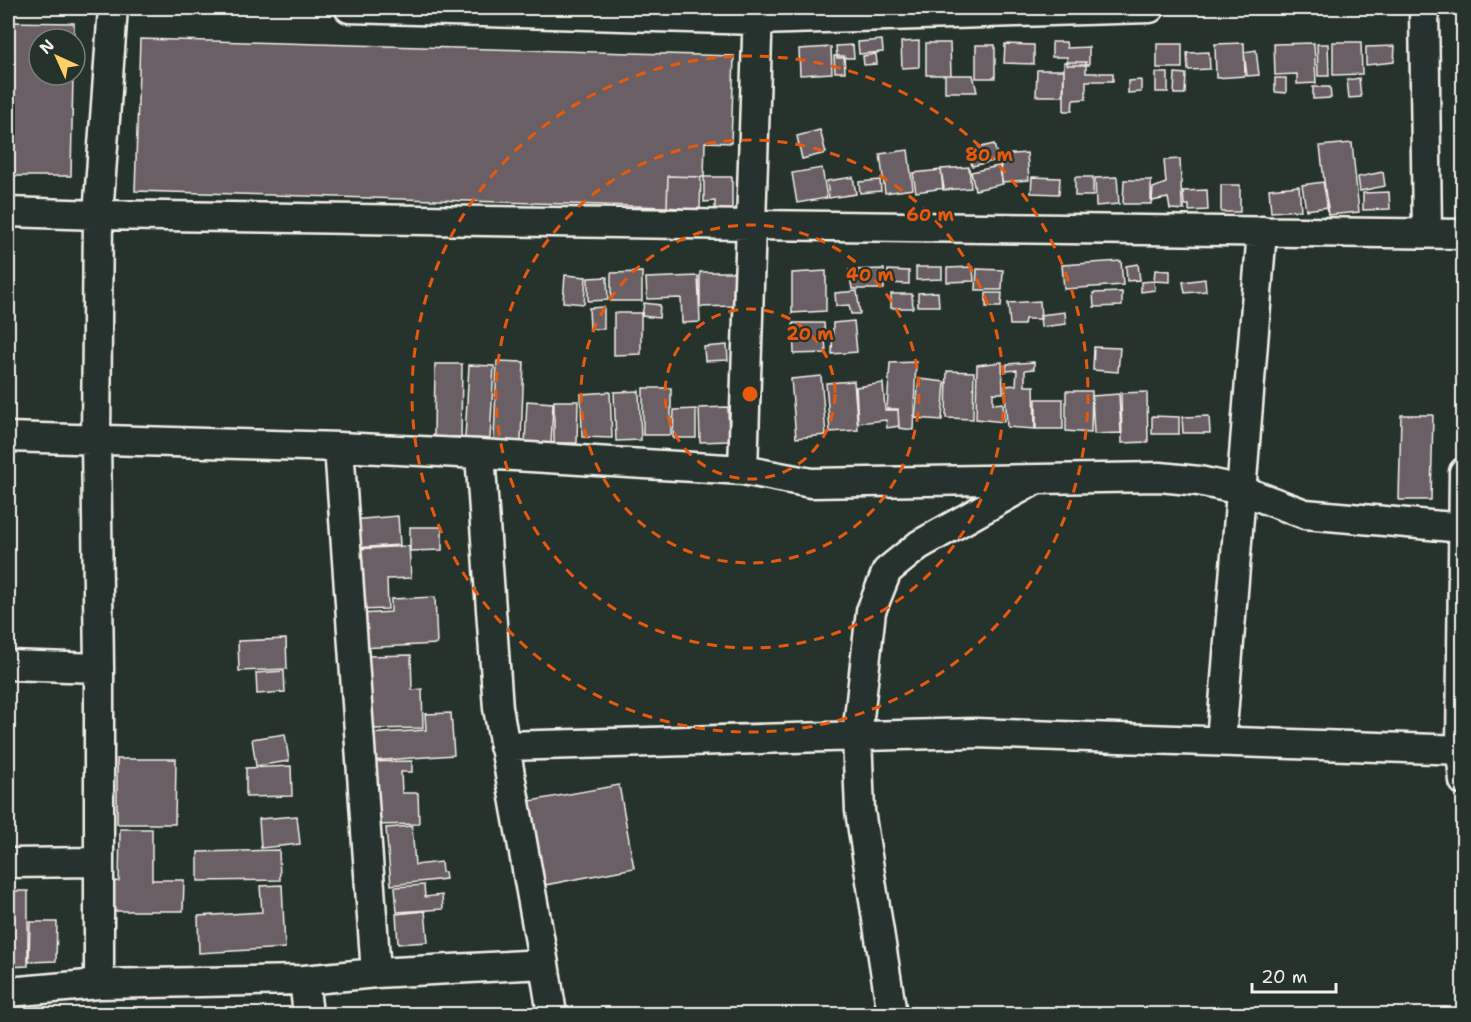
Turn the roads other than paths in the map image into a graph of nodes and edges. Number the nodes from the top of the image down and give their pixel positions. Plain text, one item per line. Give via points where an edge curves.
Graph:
1 (113, 8) edge
2 (349, 8) edge
3 (1150, 8) edge
4 (1424, 8) edge
5 (758, 14) edge
6 (8, 212) edge
7 (98, 215) junction
8 (751, 225) junction
9 (1262, 231) junction
10 (1427, 232) junction
11 (1464, 234) edge
12 (8, 437) edge
13 (96, 440) junction
14 (339, 447) junction
15 (480, 454) junction
16 (743, 470) junction
17 (1464, 472) edge
18 (1035, 479) junction
19 (1241, 490) junction
20 (1463, 528) edge
21 (8, 665) edge
22 (99, 668) junction
23 (857, 736) junction
24 (1221, 741) junction
25 (504, 746) junction
26 (1462, 750) edge
27 (1464, 781) edge
28 (99, 862) junction
29 (8, 863) edge
30 (544, 964) junction
31 (376, 973) junction
32 (304, 980) junction
33 (99, 984) junction
34 (8, 992) edge
35 (308, 1014) edge
36 (552, 1014) edge
37 (892, 1014) edge

1 - 7 street
2 - 5 street
3 - 5 street
4 - 10 street
5 - 8 street
6 - 7 street
7 - 8 street
7 - 13 street
8 - 9 street
8 - 16 street
9 - 10 street
9 - 19 street
10 - 11 street
12 - 13 street
13 - 14 street
13 - 22 street
14 - 15 street
14 - 31 street
15 - 16 street
15 - 25 street
16 - 18 street via 811,483
17 - 20 street
18 - 19 street via 1160,477
18 - 23 street via 919,545 887,571 871,611
19 - 20 street via 1305,514
19 - 24 street
20 - 26 street
21 - 22 street
22 - 28 street
23 - 24 street via 975,733
23 - 25 street
23 - 37 street via 860,810
24 - 26 street
25 - 30 street
26 - 27 street
28 - 29 street
28 - 33 street
30 - 31 street
30 - 36 street
31 - 32 street
32 - 33 street
32 - 35 street
33 - 34 street

